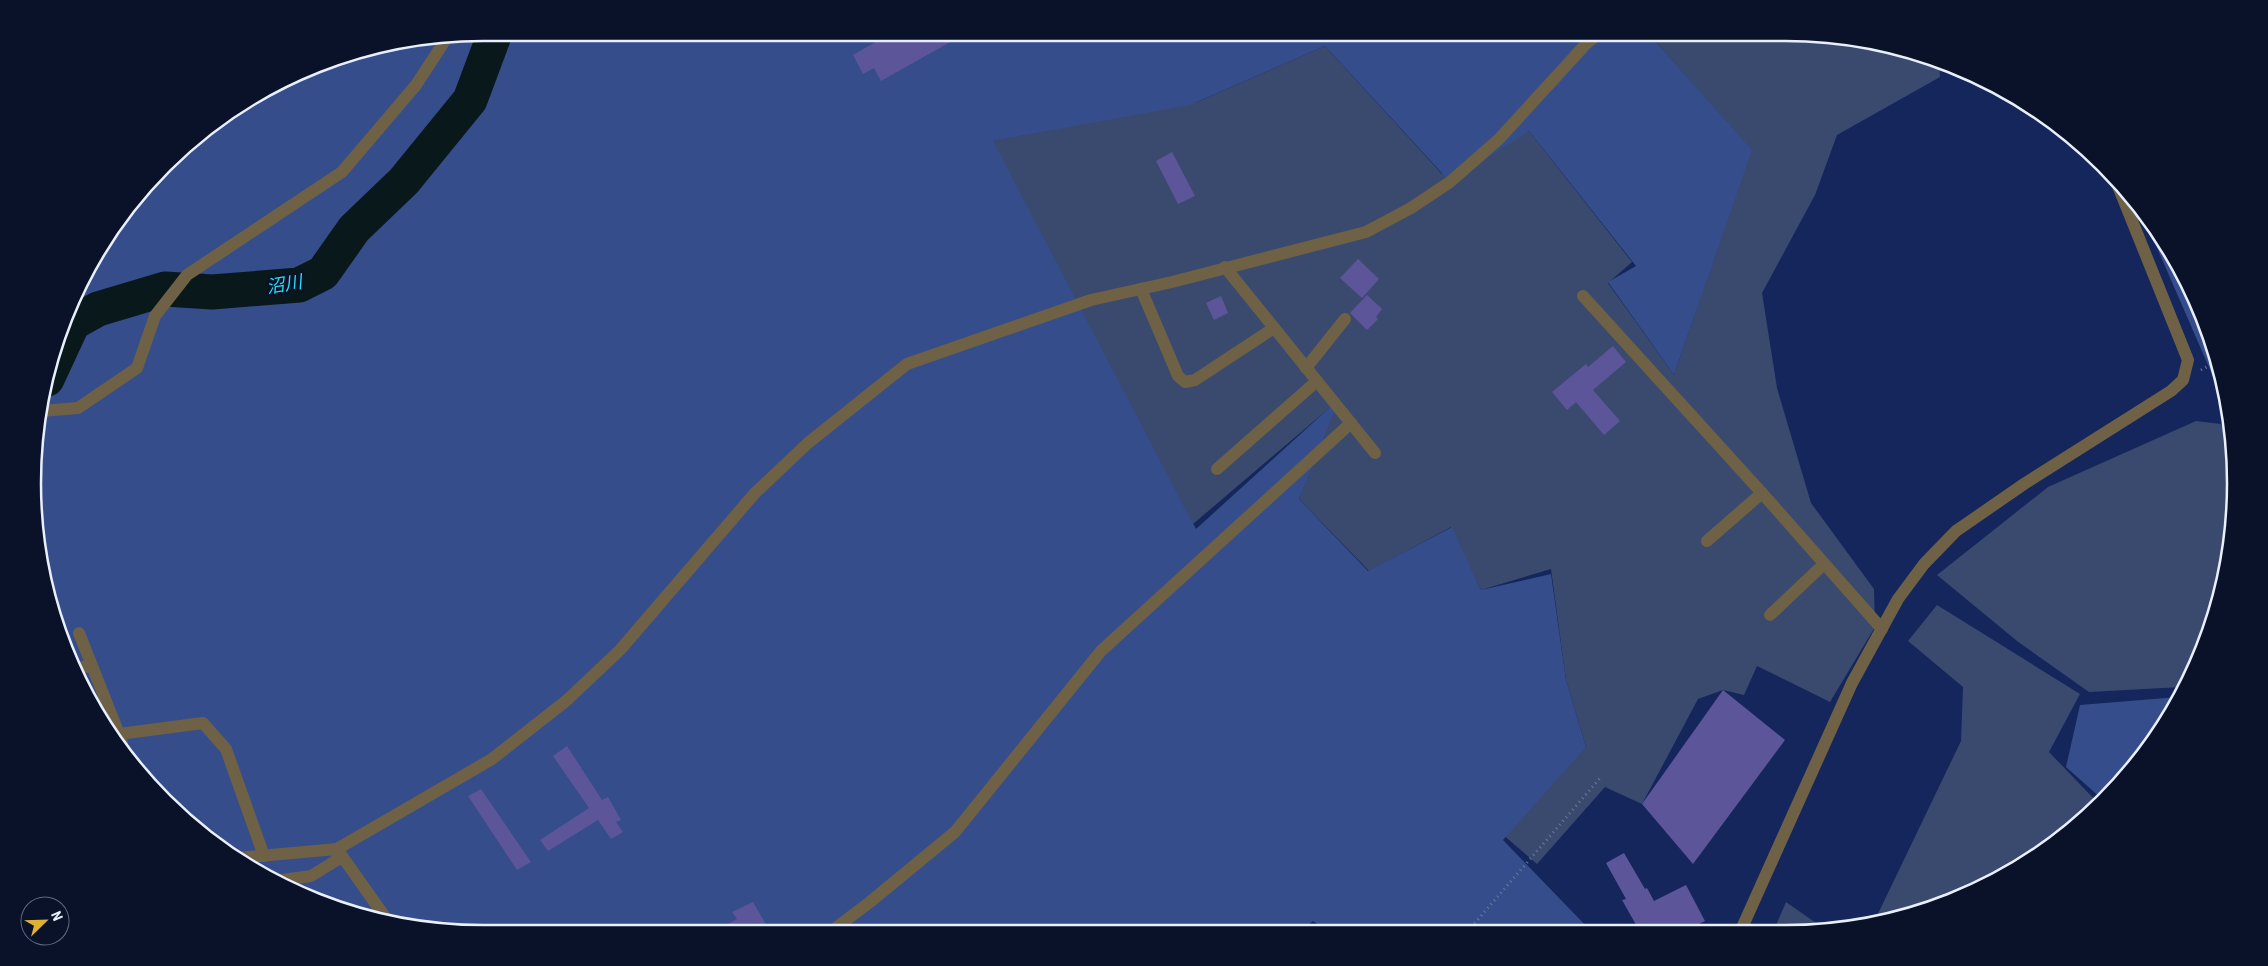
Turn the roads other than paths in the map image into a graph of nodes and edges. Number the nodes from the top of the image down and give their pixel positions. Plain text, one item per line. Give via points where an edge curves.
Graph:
1 (1589, 41) edge
2 (443, 43) edge
3 (2124, 200) edge
4 (1225, 267) junction
5 (1141, 289) junction
6 (1583, 296) dead end
7 (1345, 319) dead end
8 (1274, 328) junction
9 (1306, 368) junction
10 (1317, 381) junction
11 (48, 410) edge
12 (1351, 423) junction
13 (1375, 453) dead end
14 (1217, 469) dead end
15 (1762, 493) junction
16 (1707, 541) dead end
17 (1824, 564) junction
18 (1770, 615) dead end
19 (1882, 629) junction
20 (79, 633) dead end
21 (92, 666) junction
22 (82, 667) edge
23 (115, 727) edge
24 (123, 738) edge
25 (336, 850) junction
26 (264, 856) junction
27 (249, 857) edge
28 (288, 879) edge
29 (382, 913) edge
30 (839, 925) edge
31 (1744, 925) edge

1 - 4 street via 1500,139 1450,182 1410,208 1366,232
2 - 11 street via 416,86 342,172 187,275 155,316 137,368 78,408
3 - 19 street via 2188,360 2183,380 2172,391 1956,531 1924,564 1898,599
4 - 5 street
4 - 8 street
5 - 8 street via 1178,376 1184,382 1196,380
5 - 25 street via 1091,300 907,364 808,443 755,493 620,650 566,700 492,759
6 - 15 street
7 - 9 street
8 - 9 street
9 - 10 street
10 - 12 street
10 - 14 street
12 - 13 street
12 - 30 street via 1101,651 955,832
15 - 16 street
15 - 17 street
17 - 18 street
17 - 19 street
19 - 31 street via 1852,684
20 - 21 street
21 - 22 street
21 - 23 street
24 - 26 street via 203,724 226,749
25 - 26 street
25 - 28 street via 337,860 311,876
25 - 29 street
26 - 27 street

